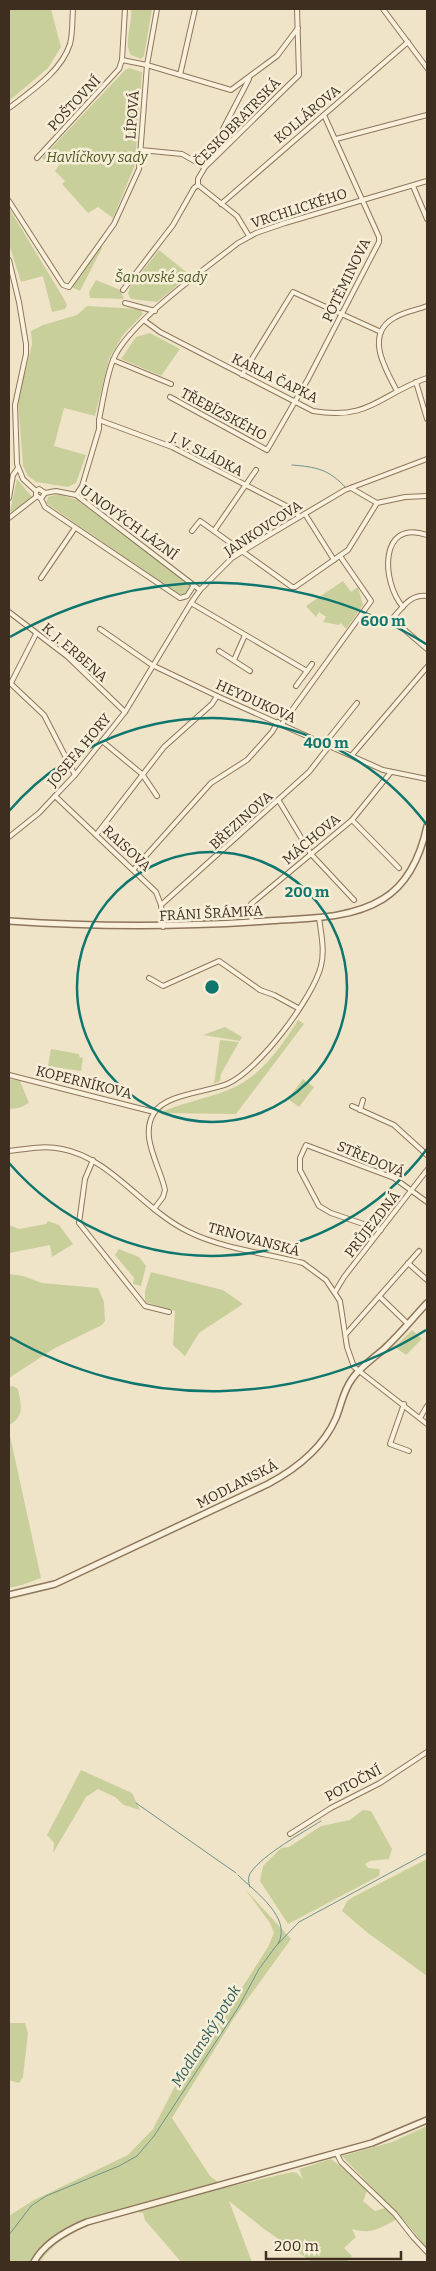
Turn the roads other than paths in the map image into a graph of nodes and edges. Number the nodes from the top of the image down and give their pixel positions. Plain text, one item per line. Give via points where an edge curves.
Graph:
1 (73, 9) edge
2 (125, 9) edge
3 (156, 9) edge
4 (195, 9) edge
5 (297, 9) edge
6 (384, 9) edge
7 (298, 28) junction
8 (408, 42) junction
9 (122, 60) junction
10 (147, 65) junction
11 (427, 68) edge
12 (180, 75) junction
13 (250, 77) junction
14 (9, 108) edge
15 (427, 114) edge
16 (324, 115) junction
17 (223, 128) dead end
18 (336, 138) junction
19 (141, 150) junction
20 (37, 158) dead end
21 (205, 167) junction
22 (427, 182) edge
23 (198, 185) junction
24 (413, 186) junction
25 (363, 200) junction
26 (9, 201) edge
27 (222, 204) junction
28 (427, 220) edge
29 (249, 236) junction
30 (9, 260) edge
31 (123, 290) dead end
32 (125, 303) dead end
33 (427, 306) edge
34 (155, 310) junction
35 (342, 314) junction
36 (145, 321) junction
37 (381, 332) junction
38 (113, 360) junction
39 (242, 375) junction
40 (427, 378) edge
41 (416, 382) junction
42 (171, 384) dead end
43 (397, 391) junction
44 (170, 397) dead end
45 (294, 402) junction
46 (427, 419) edge
47 (99, 420) junction
48 (267, 450) joint
49 (427, 459) edge
50 (18, 468) junction
51 (256, 470) dead end
52 (245, 486) junction
53 (351, 488) junction
54 (36, 491) junction
55 (45, 493) junction
56 (76, 495) junction
57 (427, 496) edge
58 (9, 498) edge
59 (39, 498) junction
60 (377, 503) junction
61 (305, 514) junction
62 (299, 517) junction
63 (9, 518) edge
64 (75, 528) junction
65 (192, 531) dead end
66 (214, 531) junction
67 (427, 535) edge
68 (243, 551) junction
69 (340, 556) junction
70 (334, 560) junction
71 (41, 578) dead end
72 (194, 585) junction
73 (200, 590) junction
74 (427, 596) edge
75 (183, 599) junction
76 (190, 604) junction
77 (403, 607) junction
78 (9, 612) edge
79 (100, 629) dead end
80 (36, 634) junction
81 (244, 635) junction
82 (427, 649) edge
83 (219, 651) dead end
84 (234, 660) junction
85 (312, 664) dead end
86 (152, 665) junction
87 (427, 667) edge
88 (307, 671) junction
89 (250, 672) dead end
90 (10, 683) edge
91 (296, 686) dead end
92 (217, 696) junction
93 (357, 703) dead end
94 (125, 712) junction
95 (280, 723) junction
96 (102, 741) junction
97 (327, 744) junction
98 (352, 755) junction
99 (391, 772) junction
100 (427, 773) edge
101 (142, 774) junction
102 (75, 775) junction
103 (427, 779) edge
104 (55, 796) junction
105 (157, 796) dead end
106 (279, 801) junction
107 (352, 820) junction
108 (427, 826) edge
109 (96, 835) junction
110 (9, 837) edge
111 (311, 854) junction
112 (399, 868) dead end
113 (134, 869) junction
114 (354, 900) dead end
115 (161, 906) junction
116 (319, 917) junction
117 (9, 921) edge
118 (252, 922) junction
119 (163, 927) junction
120 (149, 978) dead end
121 (298, 1008) junction
122 (9, 1076) edge
123 (363, 1100) dead end
124 (352, 1106) dead end
125 (360, 1110) junction
126 (154, 1112) junction
127 (9, 1151) edge
128 (427, 1154) edge
129 (93, 1160) junction
130 (427, 1170) edge
131 (413, 1191) junction
132 (427, 1202) edge
133 (154, 1209) junction
134 (381, 1230) junction
135 (419, 1251) dead end
136 (408, 1263) junction
137 (427, 1280) edge
138 (335, 1292) junction
139 (380, 1298) junction
140 (427, 1303) edge
141 (169, 1312) dead end
142 (408, 1324) junction
143 (346, 1334) junction
144 (360, 1370) junction
145 (404, 1404) junction
146 (427, 1406) edge
147 (420, 1418) junction
148 (427, 1424) edge
149 (409, 1451) dead end
150 (9, 1595) edge
151 (427, 1752) edge
152 (290, 1834) dead end
153 (427, 2120) edge
154 (336, 2152) junction
155 (427, 2252) edge
156 (34, 2262) edge

1 - 14 street via 70,43 61,62
2 - 9 street, POŠTOVNÍ
3 - 10 street, LÍPOVÁ
4 - 12 street
5 - 7 street, ČESKOBRATRSKÁ
6 - 8 street
7 - 13 street via 280,54
7 - 21 street, ČESKOBRATRSKÁ via 299,75
8 - 11 street
8 - 16 street, KOLLÁROVA
9 - 10 street
9 - 20 street, POŠTOVNÍ via 110,81
10 - 12 street
10 - 19 street, LÍPOVÁ
12 - 13 street via 231,90
13 - 17 street
15 - 18 street
16 - 18 street, POTĚMINOVA
16 - 27 street, KOLLÁROVA
18 - 25 street, POTĚMINOVA
19 - 21 street via 182,154
19 - 26 street, LÍPOVÁ via 139,170 114,224 67,287
21 - 23 street, ČESKOBRATRSKÁ
22 - 24 street, VRCHLICKÉHO
23 - 27 street
23 - 31 street, ČESKOBRATRSKÁ via 173,226
24 - 25 street, VRCHLICKÉHO
24 - 28 street
25 - 29 street, VRCHLICKÉHO
25 - 35 street, POTĚMINOVA via 379,242
27 - 29 street via 240,218
29 - 34 street, VRCHLICKÉHO
30 - 50 street via 26,344 15,405
32 - 34 street
33 - 37 street via 393,318
34 - 36 street, VRCHLICKÉHO
35 - 37 street
35 - 39 street via 298,292 290,293
35 - 45 street, POTĚMINOVA
36 - 38 street, VRCHLICKÉHO via 128,337
36 - 39 street, KARLA ČAPKA
37 - 43 street via 379,352
38 - 42 street
38 - 47 street, VRCHLICKÉHO
39 - 45 street, KARLA ČAPKA
40 - 41 street, KARLA ČAPKA
41 - 43 street, KARLA ČAPKA
41 - 46 street
43 - 45 street, KARLA ČAPKA via 355,412 332,414
44 - 48 street, TŘEBÍZSKÉHO
45 - 48 street, POTĚMINOVA
47 - 52 street, J. V. SLÁDKA via 172,448
47 - 56 street, VRCHLICKÉHO via 84,478
49 - 53 street, JANKOVCOVA
50 - 54 street via 25,482
50 - 58 street via 13,475
51 - 52 street
52 - 62 street, J. V. SLÁDKA via 296,512
52 - 66 street
53 - 60 street
53 - 61 street, JANKOVCOVA
54 - 55 street, U NOVÝCH LÁZNÍ via 41,489
54 - 59 street
55 - 56 street, U NOVÝCH LÁZNÍ via 56,491
55 - 59 street
56 - 72 street, U NOVÝCH LÁZNÍ
57 - 60 street via 414,495
59 - 63 street
59 - 64 street via 45,507
60 - 69 street via 348,550
61 - 62 street, JANKOVCOVA
61 - 70 street
62 - 68 street, JANKOVCOVA
64 - 71 street
64 - 75 street
65 - 66 street via 200,521
66 - 68 street
67 - 77 street via 420,532 399,536 390,550 389,578
68 - 70 street via 292,587
68 - 73 street, JANKOVCOVA
69 - 70 street
69 - 95 street via 372,601
72 - 73 street, U NOVÝCH LÁZNÍ
72 - 75 street
73 - 76 street, JANKOVCOVA
74 - 77 street via 418,595
75 - 76 street
76 - 81 street
76 - 86 street, JANKOVCOVA
77 - 82 street via 392,618
78 - 80 street, K. J. ERBENA
79 - 86 street, HEYDUKOVA
80 - 90 street
80 - 94 street, K. J. ERBENA via 68,657
81 - 84 street
81 - 88 street
83 - 84 street
84 - 89 street
85 - 88 street
86 - 92 street, HEYDUKOVA
86 - 94 street, JOSEFA HORY
87 - 98 street
88 - 91 street
90 - 102 street via 44,715
92 - 95 street, HEYDUKOVA
92 - 101 street via 164,747
93 - 97 street, BŘEZINOVA
94 - 96 street, JOSEFA HORY
95 - 97 street, HEYDUKOVA
95 - 113 street via 247,760 211,783
96 - 101 street
96 - 102 street, JOSEFA HORY
97 - 98 street, HEYDUKOVA
97 - 106 street, BŘEZINOVA via 309,772
98 - 99 street, HEYDUKOVA
99 - 103 street, HEYDUKOVA
99 - 107 street, MÁCHOVA
100 - 103 street
101 - 105 street
101 - 109 street
102 - 104 street, JOSEFA HORY
104 - 109 street, RAISOVA
104 - 110 street, JOSEFA HORY
106 - 111 street
106 - 115 street, BŘEZINOVA
107 - 111 street, MÁCHOVA
107 - 112 street
108 - 116 street, FRÁNI ŠRÁMKA via 416,862 391,893 364,908
109 - 113 street, RAISOVA
111 - 114 street
111 - 118 street, MÁCHOVA via 251,904
113 - 115 street, RAISOVA via 156,892
115 - 119 street, RAISOVA
116 - 118 street, FRÁNI ŠRÁMKA
116 - 121 street via 323,953 321,966 313,986
117 - 119 street, FRÁNI ŠRÁMKA
118 - 119 street, FRÁNI ŠRÁMKA
120 - 121 street via 163,986 219,961 260,990
121 - 126 street via 270,1049 238,1077 228,1084 169,1101
122 - 126 street, KOPERNÍKOVA
123 - 125 street
124 - 125 street
125 - 128 street via 394,1126
126 - 133 street via 148,1134 165,1190
127 - 129 street, TRNOVANSKÁ via 61,1148
129 - 133 street, TRNOVANSKÁ
129 - 141 street via 85,1179 79,1223 145,1306
130 - 131 street, PRŮJEZDNÁ
131 - 132 street, STŘEDOVÁ
131 - 134 street, PRŮJEZDNÁ
131 - 134 street, STŘEDOVÁ via 394,1178 306,1145 300,1158 300,1170 319,1206
133 - 138 street, TRNOVANSKÁ via 183,1229 216,1242 303,1264 321,1275
134 - 138 street, PRŮJEZDNÁ
135 - 136 street
136 - 137 street
136 - 139 street
138 - 143 street, TRNOVANSKÁ via 342,1308
139 - 142 street
139 - 143 street
140 - 142 street, MODLANSKÁ
142 - 144 street, MODLANSKÁ
143 - 144 street, TRNOVANSKÁ via 349,1356
144 - 145 street
144 - 150 street, MODLANSKÁ via 348,1385 327,1434 312,1453 292,1469 268,1484 49,1586
145 - 147 street
145 - 149 street via 390,1444
146 - 147 street
147 - 148 street
151 - 152 street, POTOČNÍ
153 - 154 street via 381,2140
154 - 155 street via 341,2162 395,2214
154 - 156 street via 87,2222 46,2247

